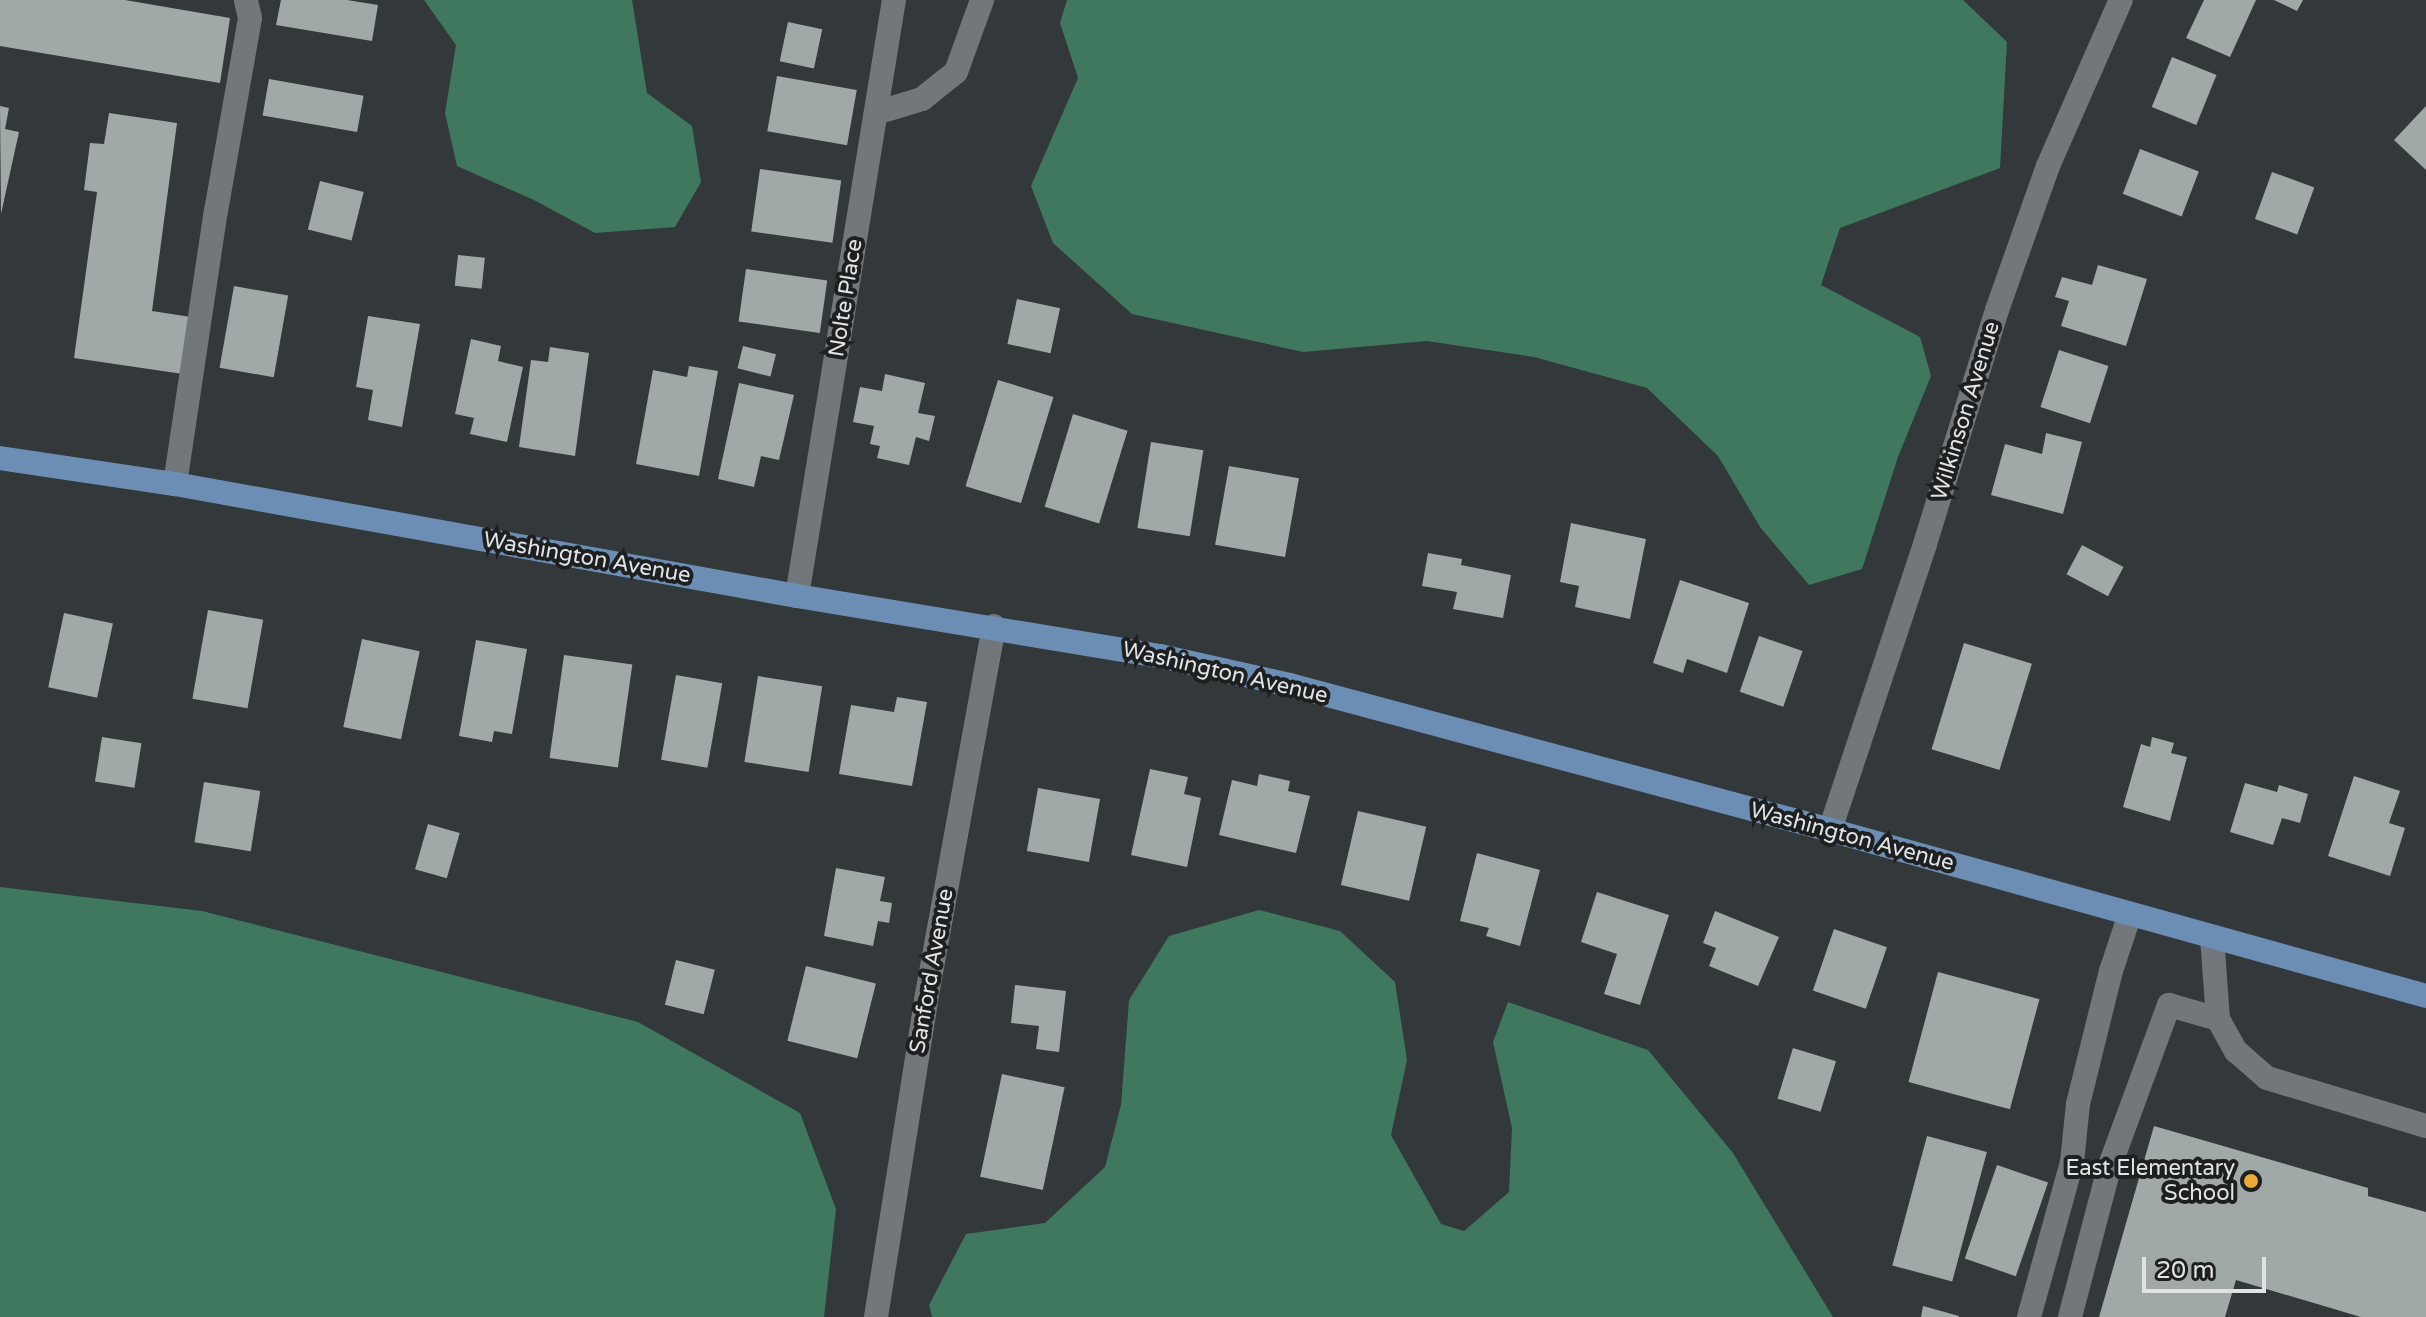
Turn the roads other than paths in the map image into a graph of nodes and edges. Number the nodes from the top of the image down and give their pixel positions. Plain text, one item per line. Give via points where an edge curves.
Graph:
1 (246, 0) edge
2 (894, 0) edge
3 (982, 0) edge
4 (2121, 0) edge
5 (876, 113) junction
6 (0, 458) edge
7 (175, 484) junction
8 (797, 596) junction
9 (994, 626) junction
10 (1830, 830) junction
11 (2130, 914) junction
12 (2212, 937) junction
13 (2426, 996) edge
14 (2218, 1019) junction
15 (2426, 1126) edge
16 (876, 1317) edge
17 (2029, 1317) edge
18 (2070, 1317) edge

1 - 7 street via 250,18
2 - 5 street, Nolte Place
3 - 5 street via 956,72 922,99
4 - 10 street, Wilkinson Avenue via 2048,166 1997,310
5 - 8 street, Nolte Place
6 - 7 main road, Washington Avenue
7 - 8 main road, Washington Avenue
8 - 9 main road, Washington Avenue
9 - 10 main road, Washington Avenue via 1290,685
9 - 16 street, Sanford Avenue via 926,1000
10 - 11 main road, Washington Avenue
11 - 12 main road, Washington Avenue
11 - 17 street via 2111,971 2078,1104 2072,1162
12 - 13 main road, Washington Avenue
12 - 14 street
14 - 15 street via 2236,1051 2267,1078
14 - 18 street via 2169,1005 2109,1168

